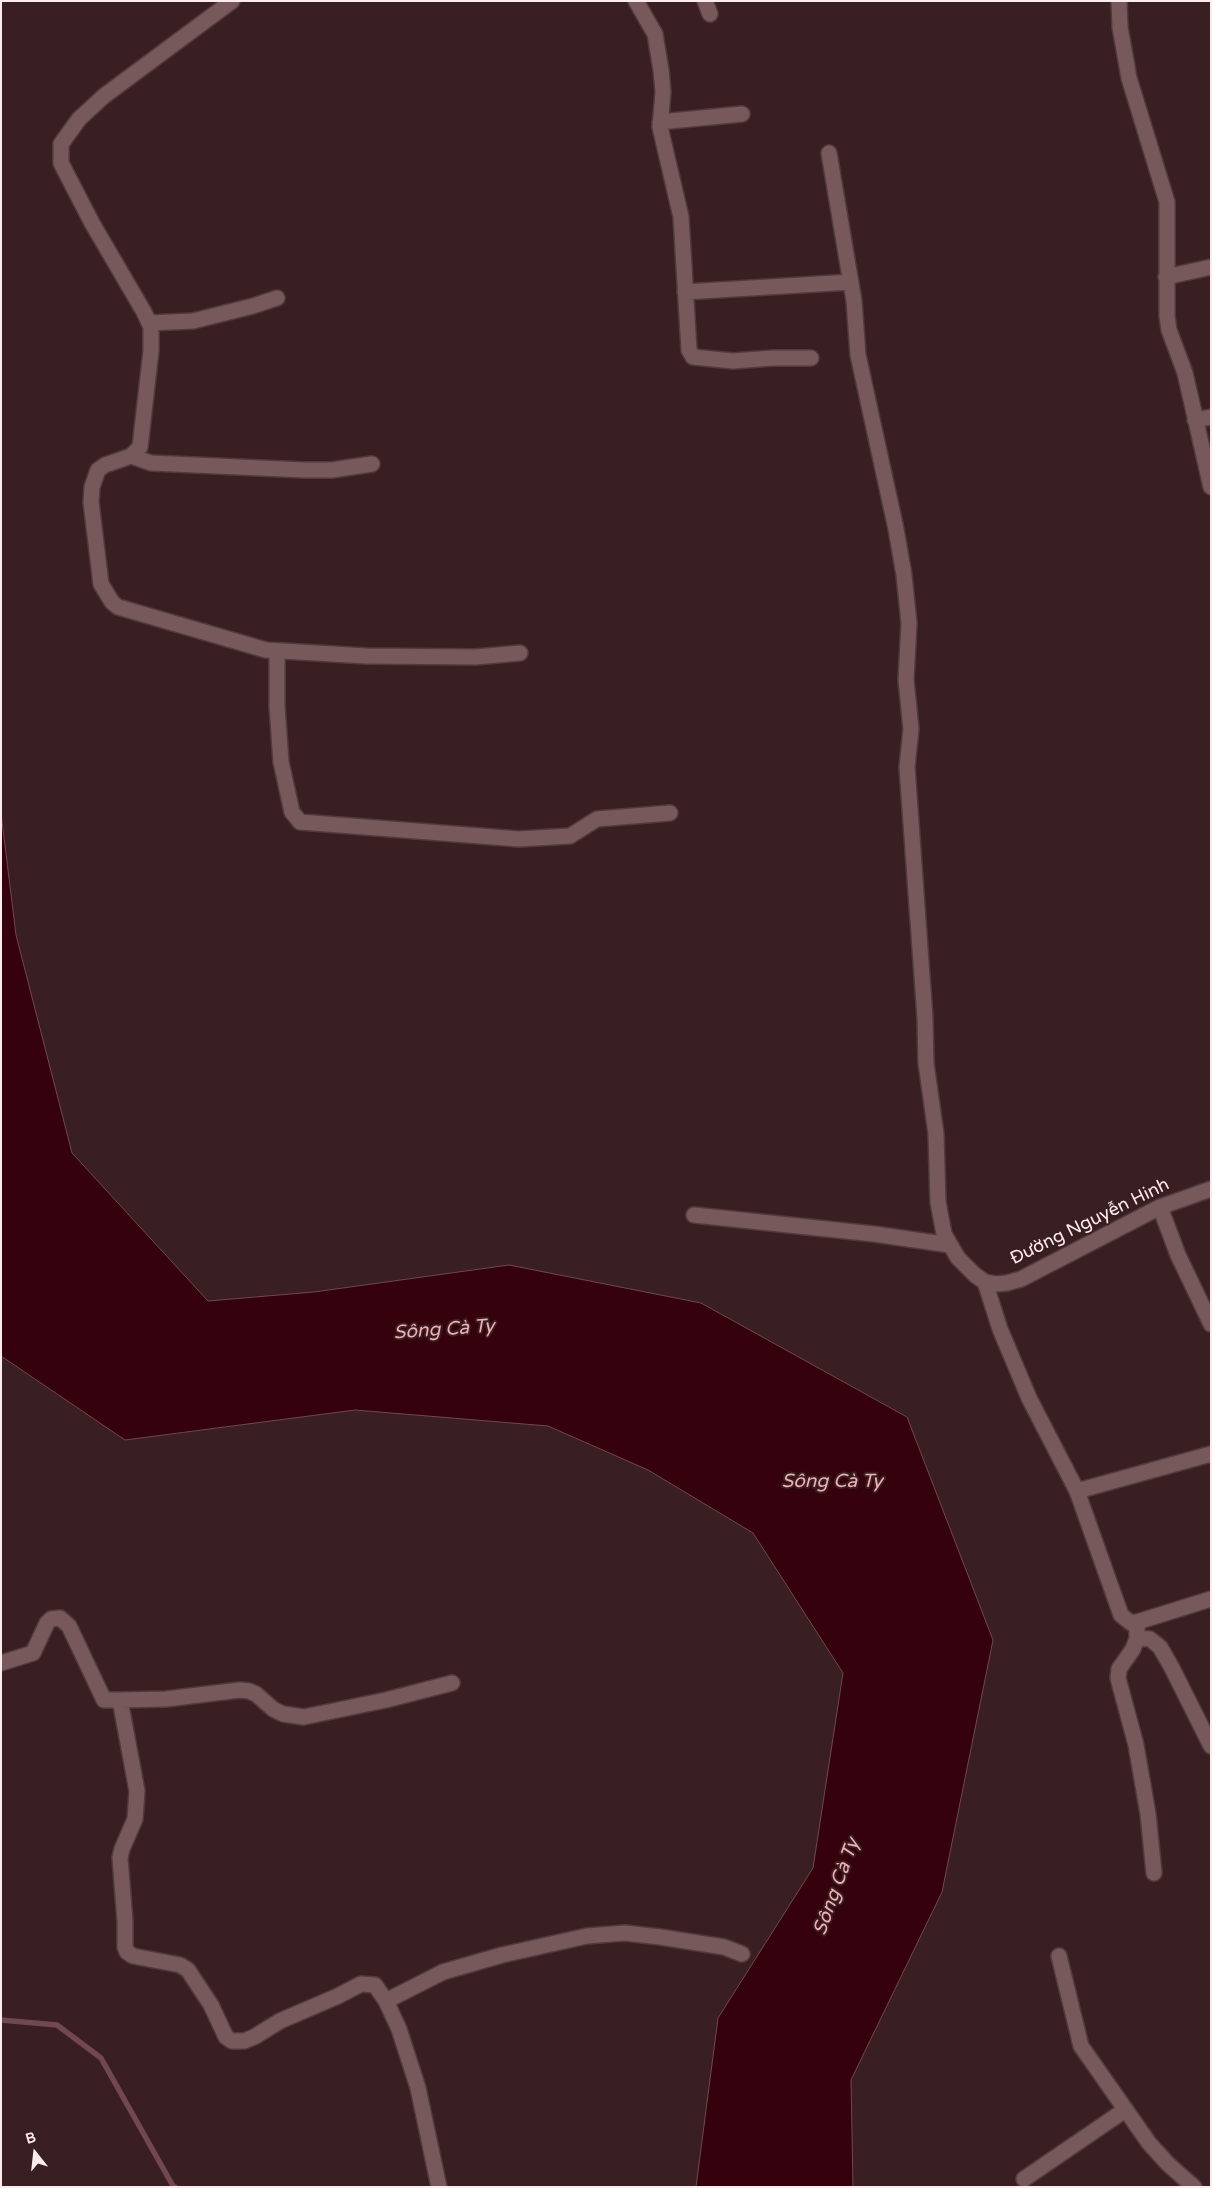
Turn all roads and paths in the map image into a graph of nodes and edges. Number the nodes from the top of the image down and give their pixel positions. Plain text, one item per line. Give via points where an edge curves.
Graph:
1 (232, 1) edge
2 (636, 1) edge
3 (1119, 1) edge
4 (742, 114) dead end
5 (660, 122) junction
6 (828, 153) dead end
7 (1211, 267) edge
8 (1166, 277) junction
9 (851, 282) junction
10 (685, 292) junction
11 (277, 298) dead end
12 (150, 323) junction
13 (811, 358) dead end
14 (1211, 417) edge
15 (1195, 420) junction
16 (131, 456) junction
17 (372, 464) dead end
18 (1211, 487) edge
19 (277, 651) junction
20 (520, 653) dead end
21 (670, 812) dead end
22 (1211, 1189) edge
23 (1160, 1207) junction
24 (694, 1215) dead end
25 (950, 1245) junction
26 (985, 1282) junction
27 (1211, 1324) edge
28 (1211, 1454) edge
29 (1078, 1491) junction
30 (1211, 1599) edge
31 (1137, 1622) junction
32 (1137, 1638) junction
33 (1, 1663) edge
34 (452, 1683) dead end
35 (120, 1700) junction
36 (1211, 1746) edge
37 (1154, 1873) dead end
38 (742, 1954) dead end
39 (1060, 1956) dead end
40 (386, 2001) junction
41 (1125, 2110) junction
42 (1024, 2179) dead end
43 (439, 2187) edge
44 (1194, 2187) edge

1 - 12 street via 104,96 79,119 61,144 61,163
2 - 5 street via 652,29 658,48 663,92
3 - 8 street via 1129,78 1167,202
4 - 5 street
5 - 10 street via 681,217
6 - 9 street
7 - 8 street
8 - 15 street via 1166,316 1185,373
9 - 10 street
9 - 25 street via 858,355 896,529 906,602 906,680 911,729 907,767 926,1063 936,1134 938,1202 944,1234
10 - 13 street via 689,350 693,357 733,361
11 - 12 street via 193,321
12 - 16 street via 151,351 140,447
14 - 15 street
15 - 18 street
16 - 17 street via 151,463 304,470
16 - 19 street via 105,465 94,476 92,487 99,574 112,602 226,639
19 - 20 street via 402,657 476,657
19 - 21 street via 282,762 292,812 300,822 518,839 570,836 597,819
22 - 23 street, Đường Nguyễn Hinh
23 - 26 street, Đường Nguyễn Hinh via 1021,1279 996,1284
23 - 27 street via 1178,1255
24 - 25 street
25 - 26 street via 958,1258
26 - 29 street via 1000,1329 1030,1398
28 - 29 street
29 - 31 street via 1121,1615 1131,1623
30 - 31 street
31 - 32 street
32 - 36 street via 1150,1639 1160,1647
32 - 37 street via 1119,1669 1118,1678 1136,1745
33 - 35 street via 33,1653 47,1623 60,1618 69,1626 104,1700
34 - 35 street via 304,1717 283,1714 256,1694 240,1690 166,1699
35 - 40 street via 137,1791 135,1819 120,1858 127,1952 180,1965 188,1970 226,2037 232,2041 254,2037 280,2021 361,1984 375,1985
38 - 40 street via 724,1947 660,1936 625,1933 588,1936 443,1972
39 - 41 street via 1082,2046
40 - 43 street via 399,2029 418,2088
41 - 42 street
41 - 44 street via 1149,2143

